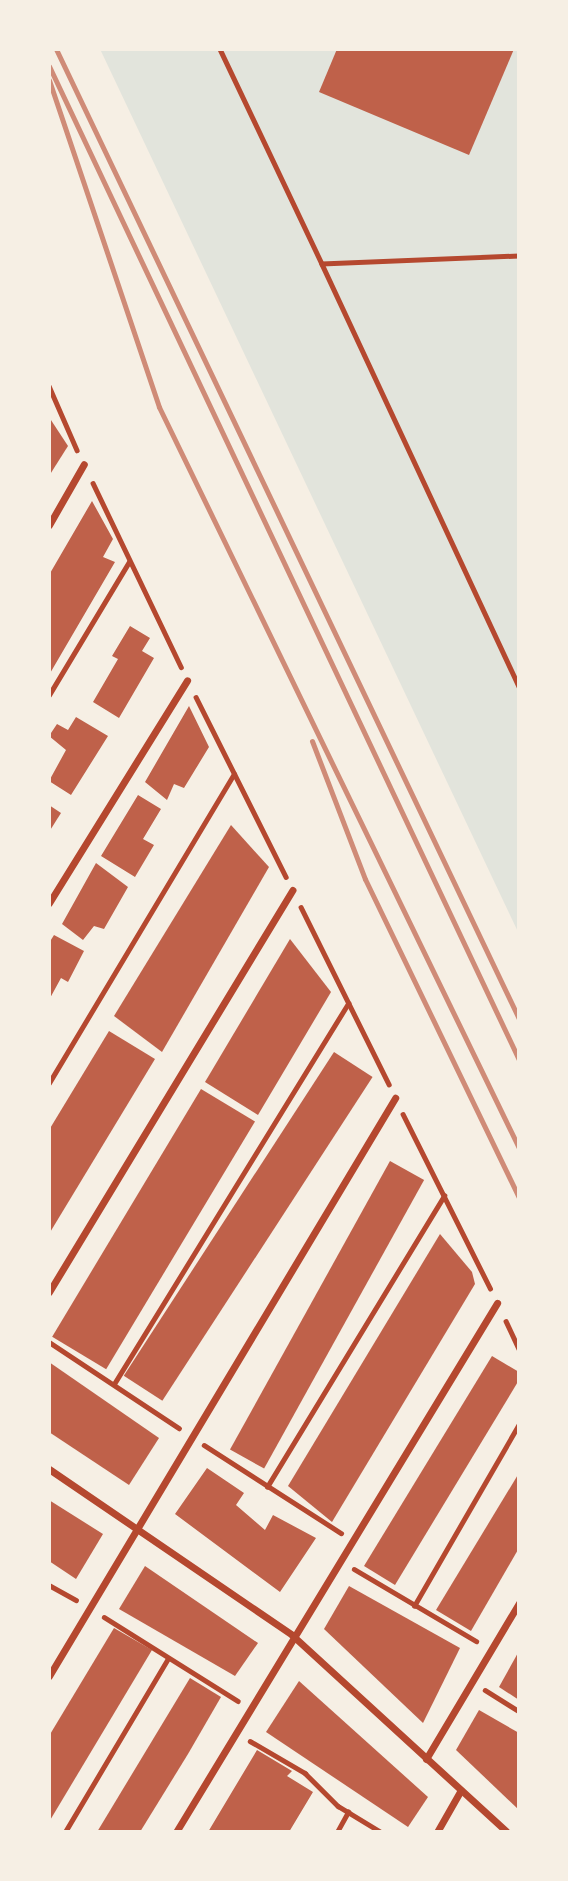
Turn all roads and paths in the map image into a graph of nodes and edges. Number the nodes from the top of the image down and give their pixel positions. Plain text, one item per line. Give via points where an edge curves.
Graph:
1 (220, 49) edge
2 (519, 256) edge
3 (322, 264) junction
4 (49, 386) edge
5 (84, 464) junction
6 (49, 525) edge
7 (129, 562) junction
8 (187, 680) junction
9 (519, 686) edge
10 (49, 695) edge
11 (234, 773) junction
12 (292, 890) junction
13 (49, 904) edge
14 (348, 1003) junction
15 (49, 1083) edge
16 (396, 1098) junction
17 (444, 1196) junction
18 (49, 1292) edge
19 (497, 1303) junction
20 (519, 1349) edge
21 (114, 1384) dead end
22 (519, 1424) edge
23 (49, 1469) edge
24 (267, 1487) dead end
25 (137, 1530) junction
26 (339, 1559) junction
27 (49, 1585) edge
28 (519, 1603) edge
29 (414, 1606) junction
30 (90, 1608) junction
31 (292, 1635) junction
32 (491, 1649) junction
33 (167, 1660) junction
34 (49, 1676) edge
35 (472, 1682) junction
36 (250, 1709) junction
37 (519, 1711) edge
38 (237, 1734) junction
39 (426, 1759) junction
40 (461, 1790) junction
41 (348, 1812) junction
42 (65, 1832) edge
43 (176, 1832) edge
44 (337, 1832) edge
45 (381, 1832) edge
46 (437, 1832) edge
47 (507, 1832) edge

1 - 3 path
2 - 3 path
3 - 9 path
4 - 5 path
5 - 6 street
5 - 7 path
7 - 8 path
7 - 10 path
8 - 11 path
8 - 13 street
11 - 12 path
11 - 15 path
12 - 14 path
12 - 18 street
14 - 16 path
14 - 21 path
16 - 17 path
16 - 25 street
17 - 19 path
17 - 24 path
19 - 20 path
19 - 26 street
22 - 29 path
23 - 25 street
25 - 30 street
25 - 31 street
26 - 29 path
26 - 31 street
27 - 30 path
28 - 32 street
29 - 32 path
30 - 33 path via 170,1655
30 - 34 street
31 - 36 street
31 - 39 street
32 - 35 street
33 - 36 path
33 - 42 path
35 - 37 path
35 - 39 street
36 - 38 street
38 - 41 path via 304,1773
38 - 43 street
39 - 40 street
40 - 46 street
40 - 47 street
41 - 44 path
41 - 45 path

